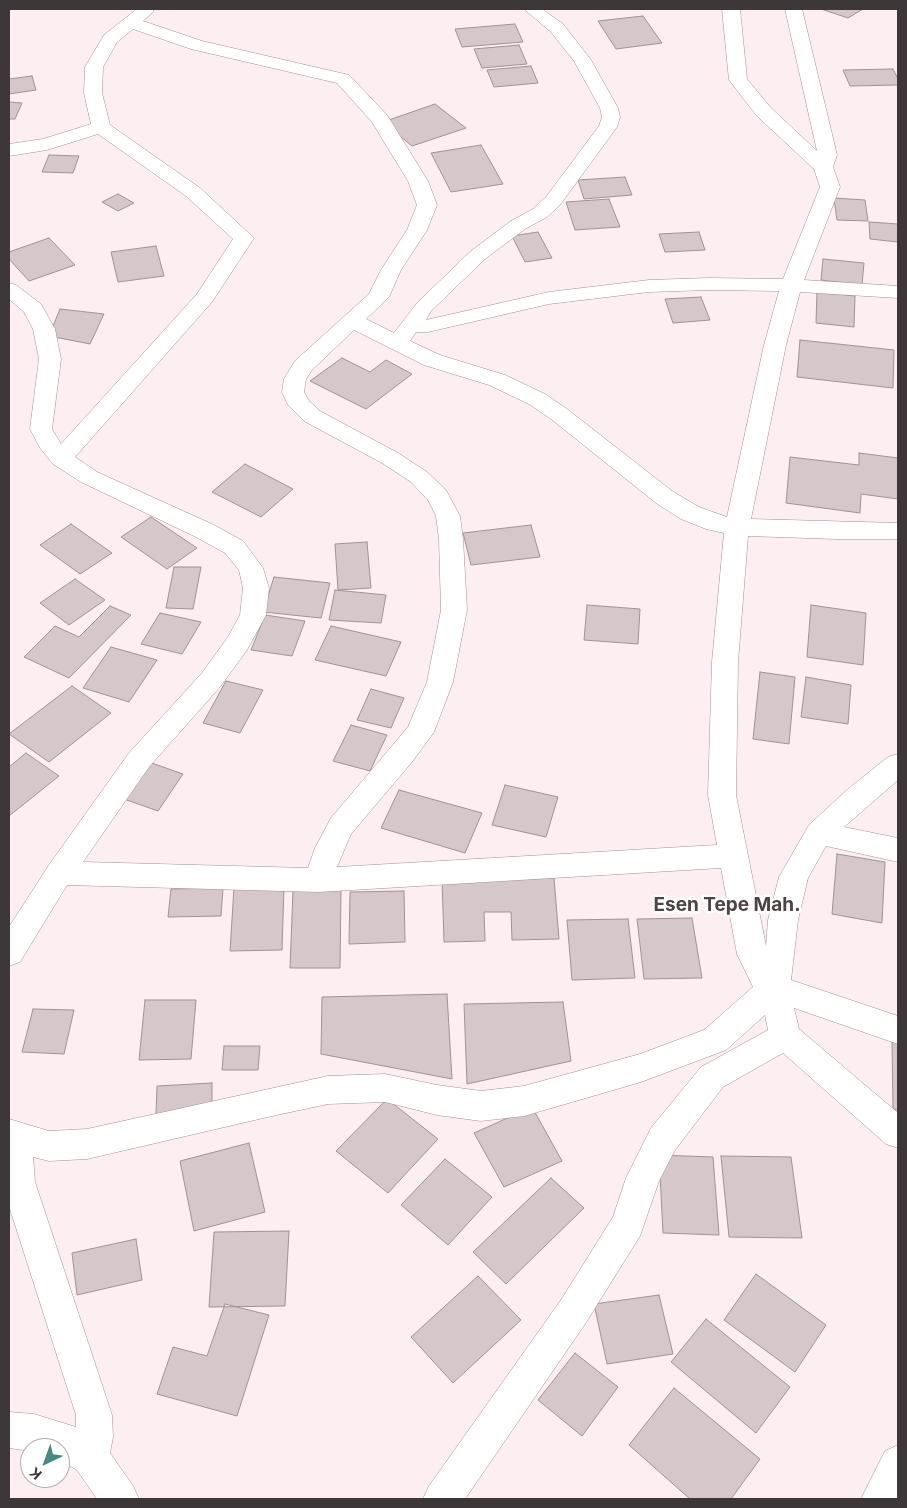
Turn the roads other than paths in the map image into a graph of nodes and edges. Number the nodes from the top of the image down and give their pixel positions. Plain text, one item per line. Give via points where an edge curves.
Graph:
1 (148, 9) edge
2 (532, 9) edge
3 (731, 9) edge
4 (794, 9) edge
5 (131, 23) junction
6 (101, 127) junction
7 (9, 150) edge
8 (823, 167) junction
9 (791, 285) junction
10 (9, 289) edge
11 (898, 292) edge
12 (352, 320) junction
13 (409, 326) junction
14 (398, 345) junction
15 (61, 459) junction
16 (737, 527) junction
17 (898, 531) edge
18 (898, 764) edge
19 (819, 833) junction
20 (898, 850) edge
21 (733, 856) junction
22 (59, 873) junction
23 (318, 880) junction
24 (9, 953) edge
25 (774, 988) junction
26 (898, 1030) edge
27 (785, 1036) junction
28 (898, 1134) edge
29 (14, 1137) edge
30 (9, 1430) edge
31 (90, 1458) junction
32 (898, 1464) edge
33 (120, 1499) edge
34 (442, 1499) edge
35 (880, 1499) edge

1 - 5 street
2 - 13 street via 556,28 582,60 609,108 608,127 553,201 478,255 424,306
3 - 8 street via 738,80 764,112
4 - 8 street via 827,155
5 - 6 street via 110,39 94,67 93,93
5 - 12 street via 198,45 343,79 380,119 418,181 427,205 417,230 378,297
6 - 7 street via 47,144
6 - 15 street via 193,192 244,238 205,298
8 - 9 street via 830,187
9 - 11 street
9 - 13 street via 708,284 597,291 505,306 428,326
9 - 16 street via 775,345
10 - 15 street via 33,309 44,329 50,359 41,429
12 - 14 street
12 - 23 street via 303,366 295,379 293,392 299,406 312,416 390,458 419,477 438,496 448,516 454,610 440,682 420,732 341,826
13 - 14 street
14 - 16 street via 432,360 498,380 530,395 560,414 664,497 690,513
15 - 22 street via 89,477 205,530 234,547 251,568 256,588 253,614 238,643 211,680 139,760
16 - 17 street
16 - 21 street via 725,662 722,795
18 - 19 street
19 - 20 street
19 - 25 street via 794,877 783,920
21 - 23 street
21 - 25 street via 752,954 762,976
22 - 23 street
22 - 24 street
25 - 26 street
25 - 27 street
25 - 29 street via 716,1040 641,1068 524,1100 481,1106 385,1088 328,1090 87,1144 49,1146
27 - 28 street
27 - 34 street via 712,1077 663,1139 643,1178 628,1225 573,1312
29 - 31 street via 18,1182 94,1415
30 - 31 street via 66,1442
31 - 33 street
32 - 35 street

